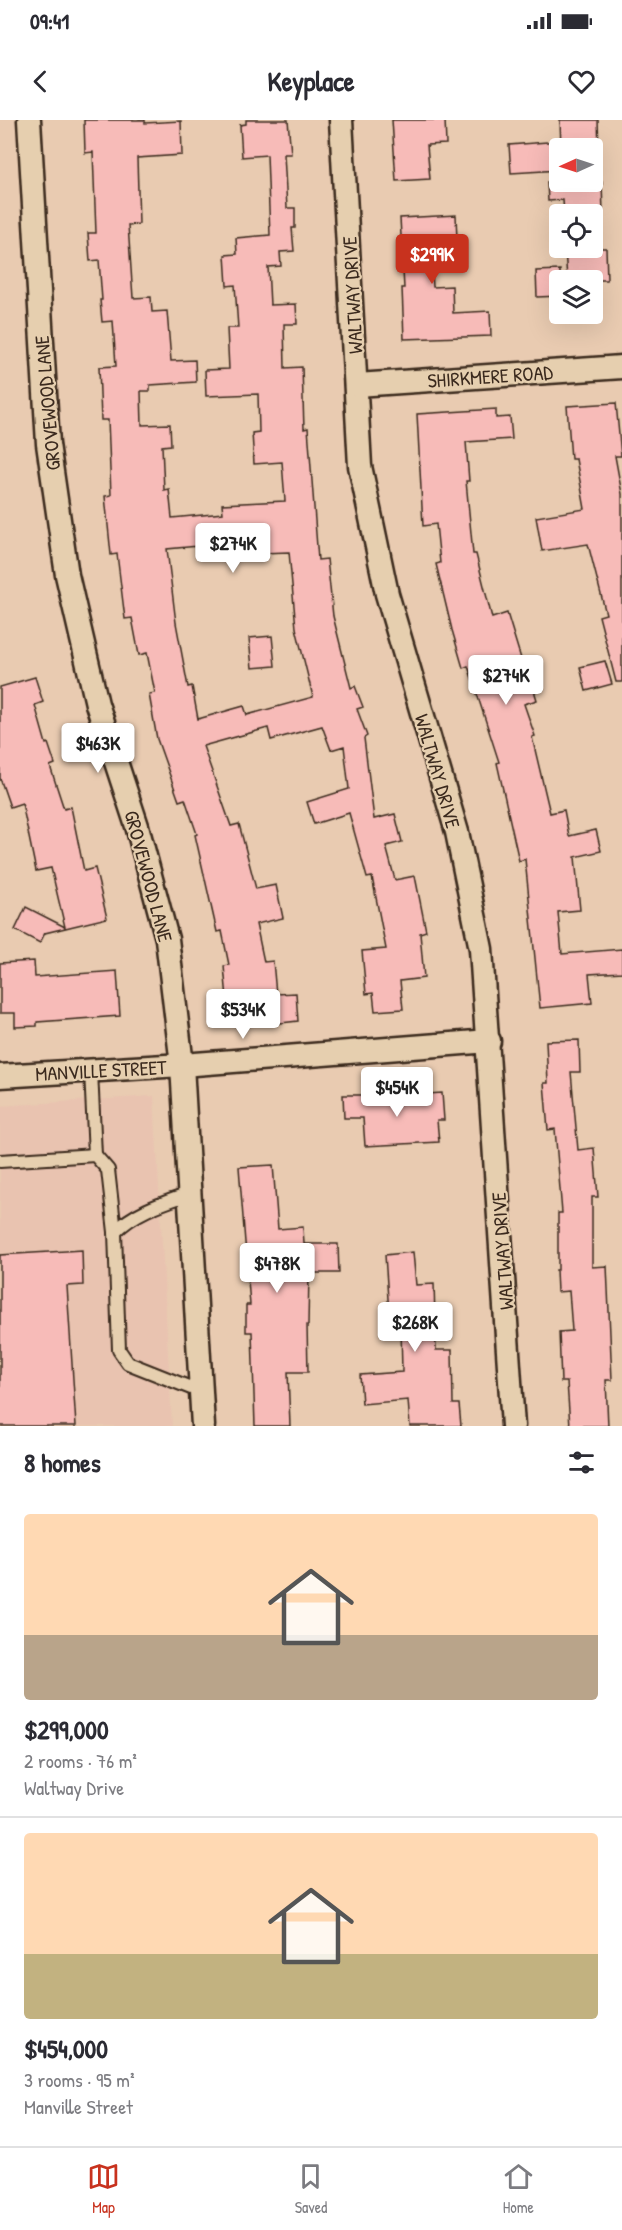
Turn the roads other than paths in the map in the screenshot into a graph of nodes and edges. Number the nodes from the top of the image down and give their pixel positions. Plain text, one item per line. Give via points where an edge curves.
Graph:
1 (29, 120) edge
2 (341, 120) edge
3 (622, 367) edge
4 (357, 385) junction
5 (489, 1041) junction
6 (182, 1065) junction
7 (91, 1071) junction
8 (0, 1076) edge
9 (95, 1155) junction
10 (0, 1161) edge
11 (189, 1194) junction
12 (115, 1232) junction
13 (201, 1392) junction
14 (202, 1426) edge
15 (513, 1426) edge

1 - 6 street, GROVEWOOD LANE via 48,444 67,575 97,704 137,826 167,939
2 - 4 street, WALTWAY DRIVE
3 - 4 street, SHIRKMERE ROAD
4 - 5 street, WALTWAY DRIVE via 360,466 387,594 457,832 481,949
5 - 6 street, MANVILLE STREET
5 - 15 street, WALTWAY DRIVE
6 - 7 street, MANVILLE STREET
6 - 11 street, GROVEWOOD LANE
7 - 8 street, MANVILLE STREET
7 - 9 lane
9 - 10 lane
9 - 12 lane via 108,1170
11 - 12 lane via 158,1205 123,1223
11 - 13 street, GROVEWOOD LANE
12 - 13 lane via 119,1350 128,1363
13 - 14 street, GROVEWOOD LANE

